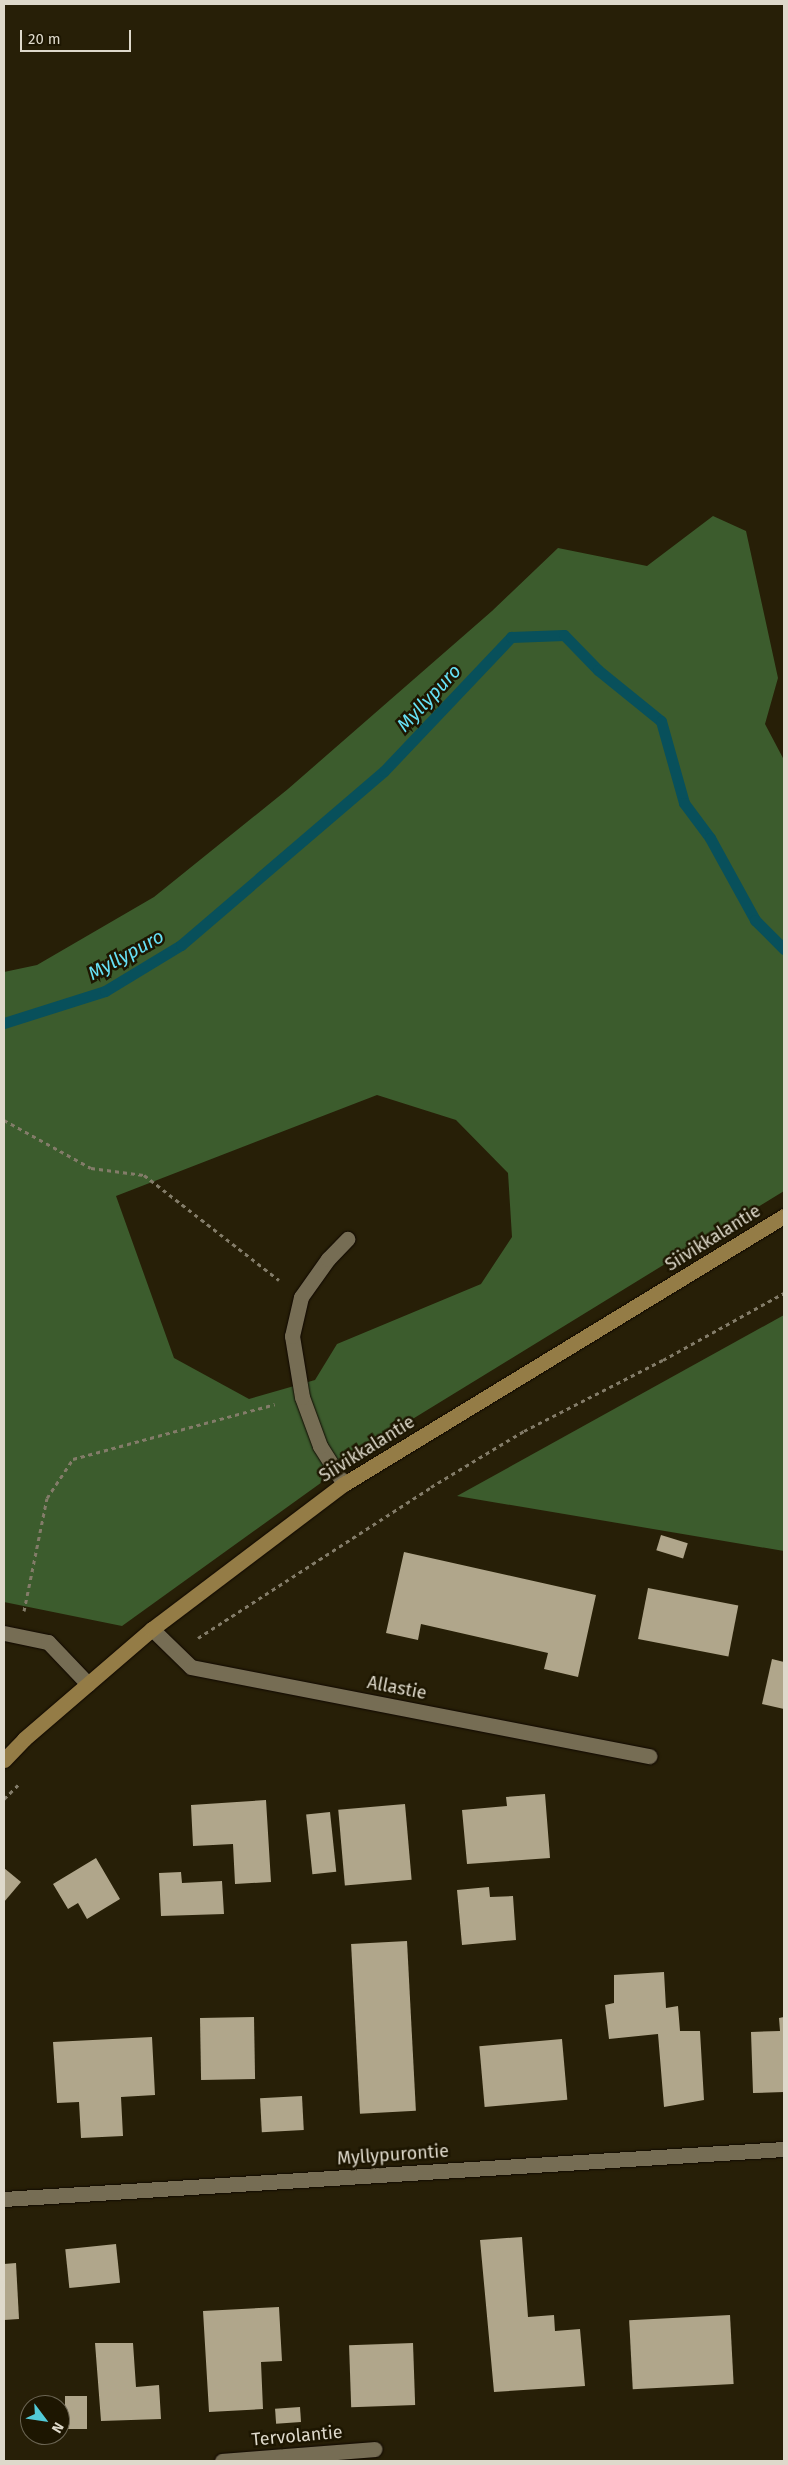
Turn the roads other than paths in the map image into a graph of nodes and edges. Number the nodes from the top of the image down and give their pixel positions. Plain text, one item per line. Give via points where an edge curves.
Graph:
1 (784, 1216) edge
2 (348, 1239) dead end
3 (344, 1484) junction
4 (152, 1630) junction
5 (11, 1634) edge
6 (88, 1684) junction
7 (649, 1756) dead end
8 (4, 1760) edge
9 (784, 2149) edge
10 (4, 2199) edge
11 (375, 2449) dead end
12 (222, 2461) edge

1 - 3 main road, Siivikkalantie
2 - 3 street via 328,1259 301,1297 292,1336 302,1397 320,1446
3 - 4 main road, Siivikkalantie
4 - 6 main road, Siivikkalantie
4 - 7 street, Allastie via 190,1667
5 - 6 street via 48,1642
6 - 8 main road, Siivikkalantie
9 - 10 street, Myllypurontie
11 - 12 street, Tervolantie

